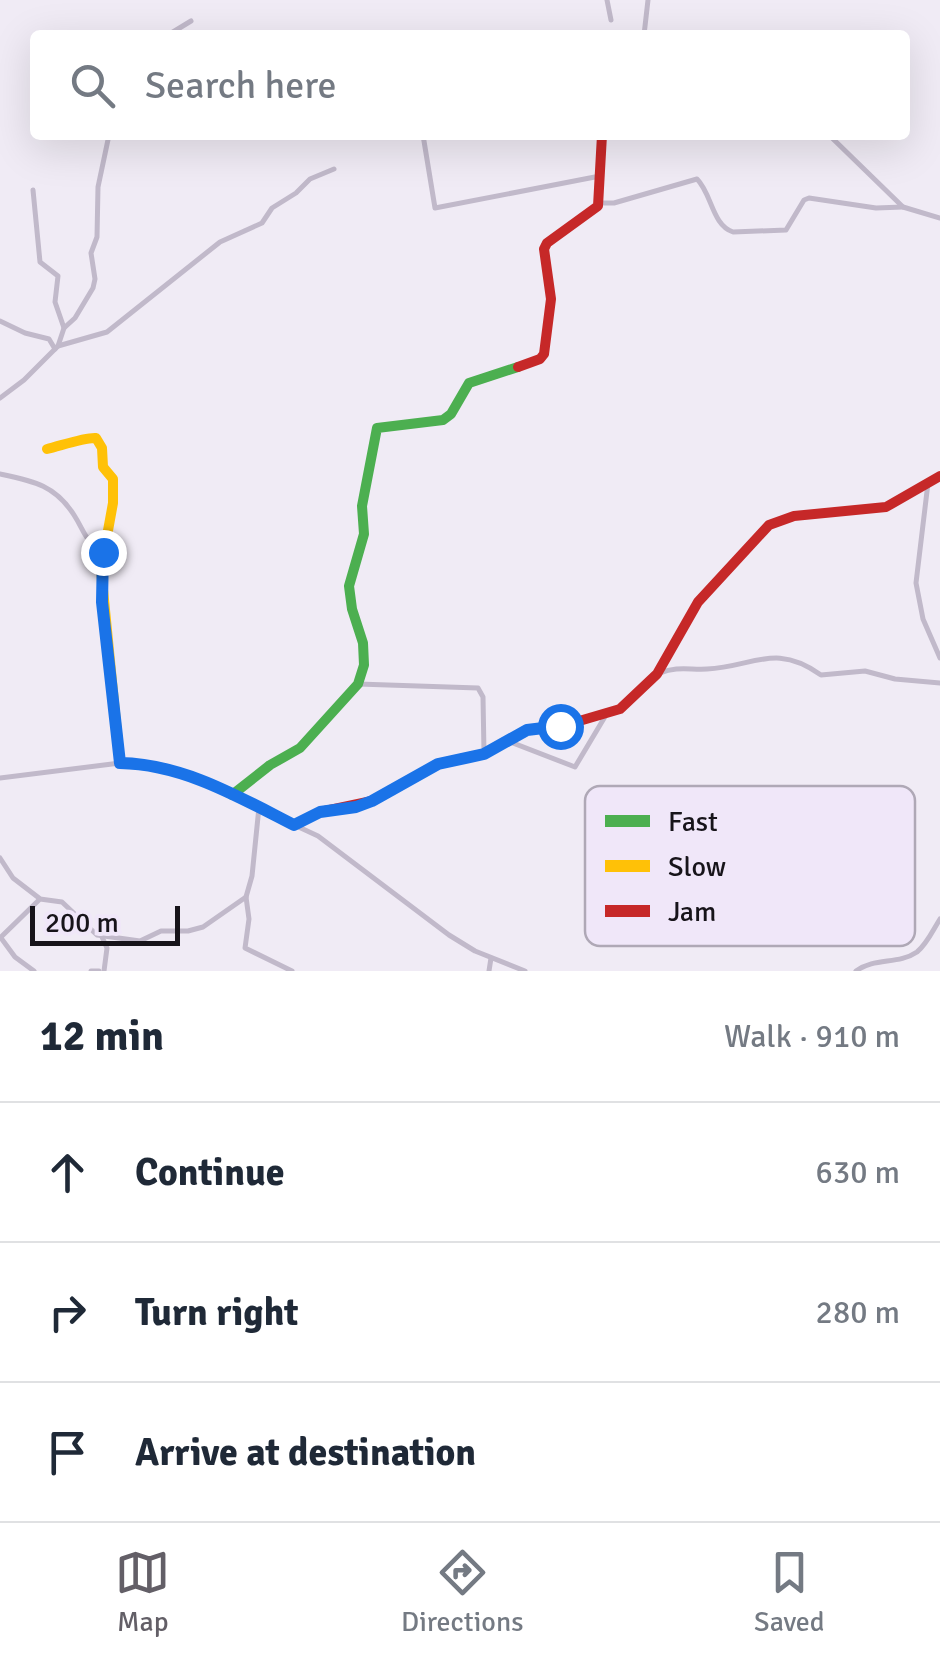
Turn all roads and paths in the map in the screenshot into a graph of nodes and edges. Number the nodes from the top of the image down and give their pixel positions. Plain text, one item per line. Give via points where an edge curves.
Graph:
1 (607, 0) edge
2 (648, 0) edge
3 (611, 20) dead end
4 (191, 21) dead end
5 (176, 30) edge
6 (645, 30) edge
7 (107, 140) edge
8 (424, 140) edge
9 (602, 140) edge
10 (835, 140) edge
11 (334, 170) dead end
12 (601, 176) junction
13 (33, 190) dead end
14 (600, 203) junction
15 (903, 207) junction
16 (940, 218) edge
17 (0, 321) edge
18 (64, 328) junction
19 (57, 347) junction
20 (0, 398) edge
21 (47, 449) dead end
22 (0, 474) edge
23 (940, 476) edge
24 (928, 483) junction
25 (103, 552) junction
26 (940, 658) edge
27 (657, 674) junction
28 (940, 683) edge
29 (358, 684) junction
30 (607, 713) junction
31 (508, 741) junction
32 (484, 754) junction
33 (120, 763) junction
34 (0, 778) edge
35 (232, 795) junction
36 (259, 807) junction
37 (294, 825) junction
38 (0, 858) edge
39 (246, 897) junction
40 (40, 899) junction
41 (940, 919) edge
42 (102, 936) junction
43 (0, 938) edge
44 (491, 958) junction
45 (34, 971) edge
46 (98, 971) edge
47 (292, 971) edge
48 (489, 971) edge
49 (524, 971) edge
50 (856, 971) edge

1 - 3 street
2 - 6 street
4 - 5 street
7 - 18 street via 91,253 95,279
8 - 12 street via 435,208
9 - 12 street
10 - 15 street
11 - 19 street via 318,173 262,223 220,242 106,332
12 - 14 street
13 - 18 street via 40,262 58,276
14 - 15 street via 696,180 725,230 750,232 786,230 809,198
14 - 29 street via 544,248 551,299 540,359 469,382 443,420 377,428 362,506 364,534 349,586 363,644
15 - 16 street
17 - 19 street
18 - 19 street
19 - 20 street
21 - 25 street via 88,437 100,444 102,467 114,479
22 - 25 street via 48,486
23 - 24 street
24 - 26 street via 916,584
24 - 27 street via 886,508 794,516 769,525 698,602
25 - 33 street via 102,602
27 - 28 street via 776,658 807,664 821,675 865,672
27 - 30 street via 630,702
29 - 32 street via 478,688
29 - 35 street via 300,748
30 - 31 street via 527,730
30 - 31 street via 575,767
31 - 32 street
32 - 37 street via 438,764 372,801
33 - 34 street
33 - 35 street via 168,768
35 - 36 street
36 - 37 street
36 - 39 street
37 - 44 street via 330,842 432,924
38 - 40 street
39 - 42 street via 195,930 161,931 140,941
39 - 47 street via 245,948
40 - 42 street via 62,902
40 - 43 street
41 - 50 street via 916,953
42 - 46 street via 106,948
43 - 45 street
44 - 48 street
44 - 49 street

